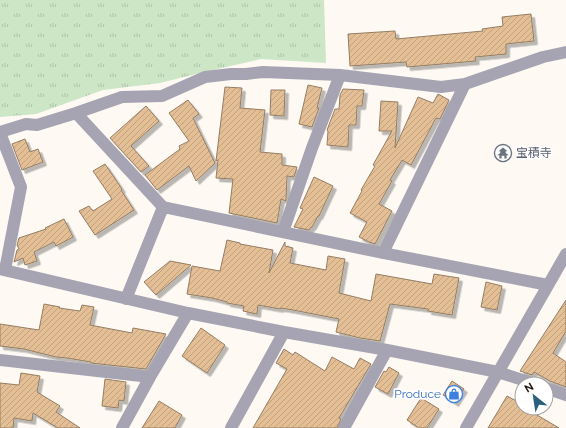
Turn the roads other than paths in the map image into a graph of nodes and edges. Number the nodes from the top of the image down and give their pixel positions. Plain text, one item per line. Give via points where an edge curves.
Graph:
1 (566, 52) edge
2 (340, 75) junction
3 (465, 84) junction
4 (76, 113) junction
5 (0, 133) edge
6 (163, 207) junction
7 (283, 232) junction
8 (384, 253) junction
9 (566, 254) edge
10 (2, 269) edge
11 (548, 285) junction
12 (126, 299) junction
13 (188, 313) junction
14 (284, 332) junction
15 (387, 350) junction
16 (0, 360) edge
17 (498, 372) junction
18 (150, 377) junction
19 (514, 377) edge
20 (554, 390) edge
21 (566, 394) edge
22 (122, 428) edge
23 (231, 428) edge
24 (344, 428) edge
25 (466, 428) edge

1 - 3 street via 543,57
2 - 3 street via 440,87
2 - 4 street via 263,72 205,77 162,96 122,97
2 - 7 street
3 - 8 street
4 - 5 street via 37,125 26,124
4 - 6 street
5 - 10 street via 21,187
6 - 7 street
6 - 12 street
7 - 8 street
8 - 11 street
9 - 11 street
10 - 12 street
11 - 17 street
12 - 13 street
13 - 14 street
13 - 18 street
14 - 15 street
14 - 23 street
15 - 17 street
15 - 24 street
16 - 18 street
17 - 19 street
17 - 25 street
18 - 22 street
20 - 21 street

